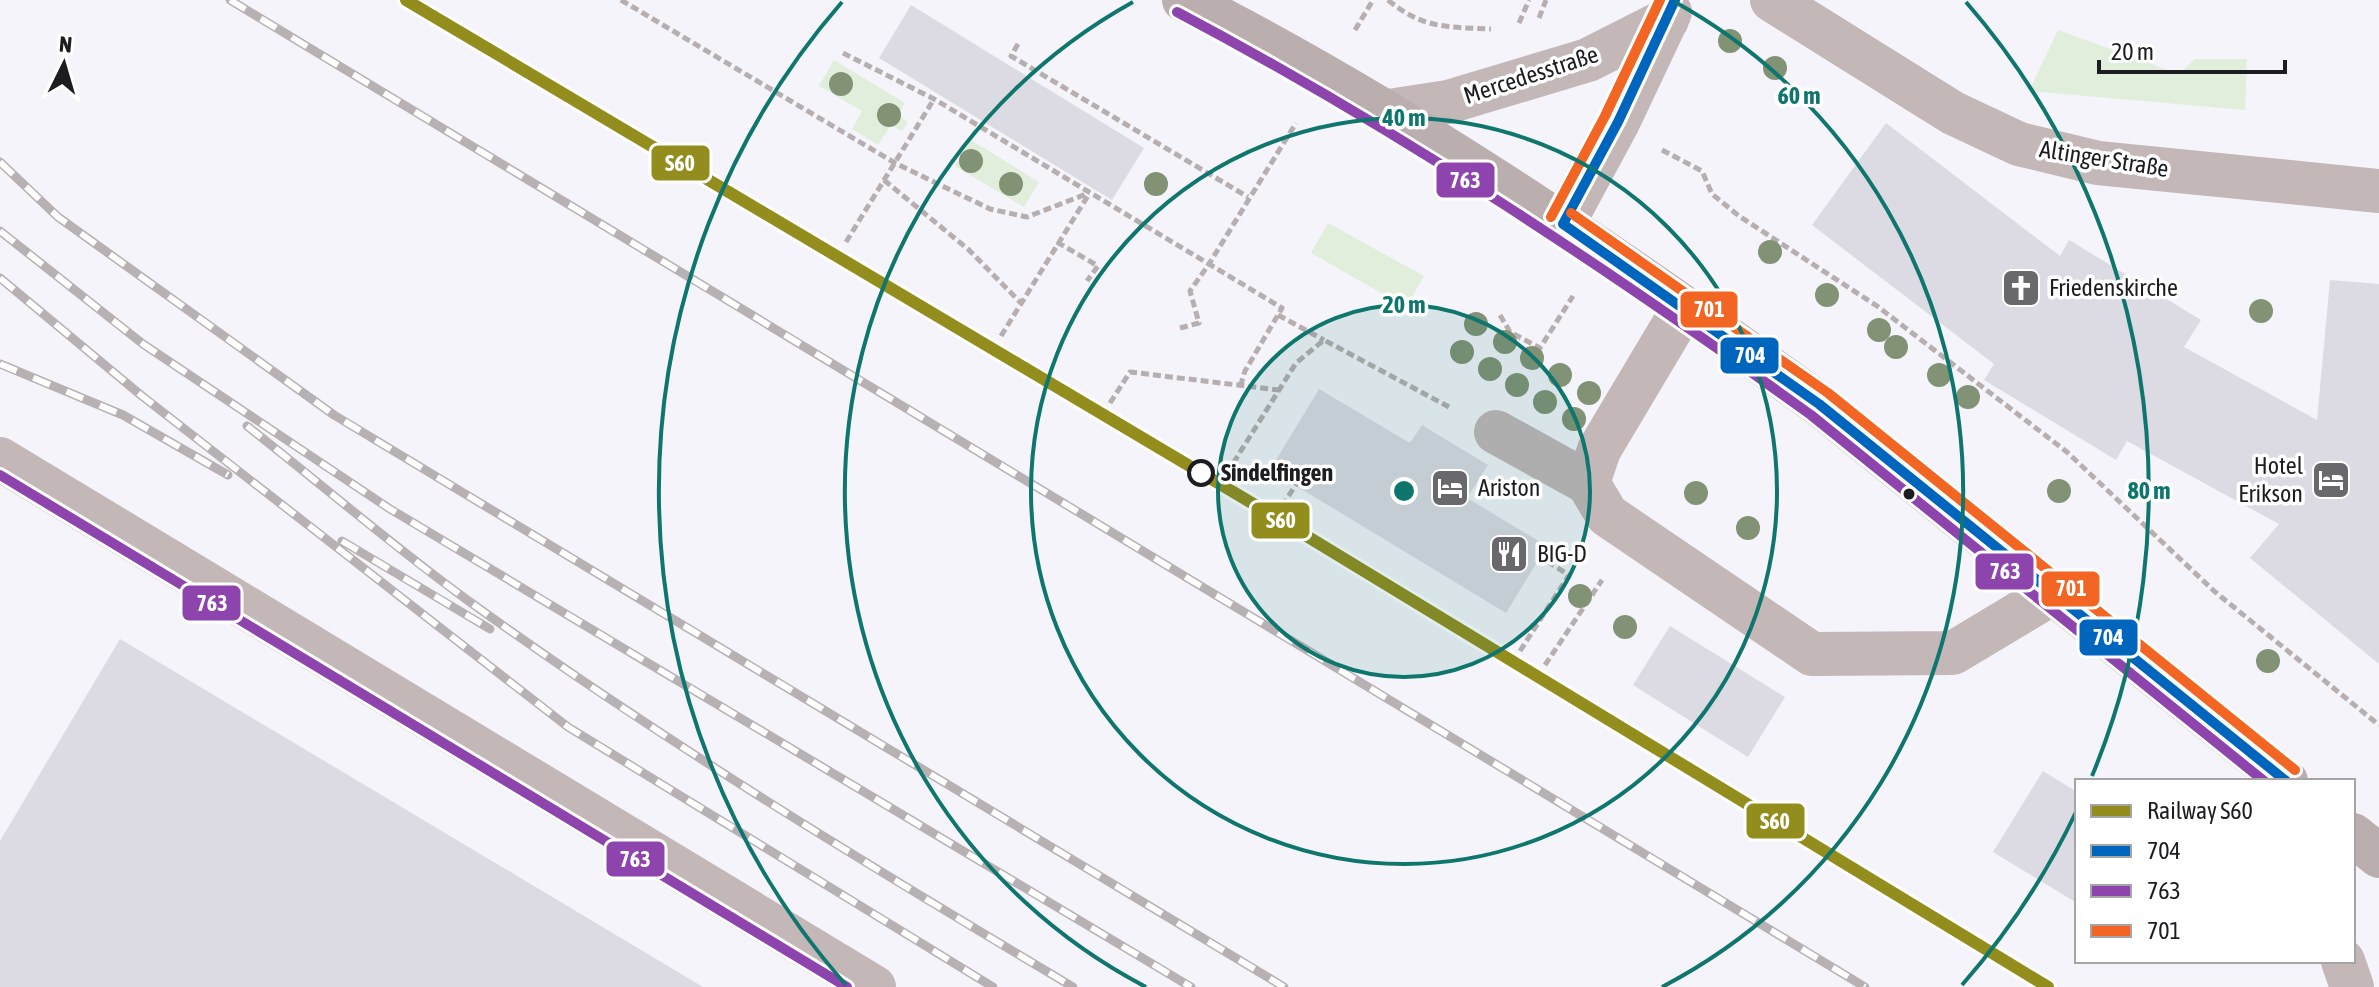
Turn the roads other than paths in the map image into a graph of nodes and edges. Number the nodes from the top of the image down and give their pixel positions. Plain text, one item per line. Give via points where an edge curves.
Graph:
1 (1184, 0) edge
2 (1772, 0) edge
3 (1671, 10) edge
4 (1389, 111) junction
5 (2379, 191) edge
6 (1563, 224) junction
7 (1683, 309) junction
8 (1496, 432) road end
9 (1, 463) edge
10 (1588, 483) junction
11 (2053, 593) junction
12 (2284, 779) edge
13 (2355, 837) edge
14 (2379, 856) edge
15 (2344, 963) edge
16 (874, 987) edge
17 (2352, 987) edge

1 - 4 main road
2 - 5 street, Altinger Straße via 1953,113 2019,144 2098,163
3 - 4 street, Mercedesstraße via 1588,60 1448,102
3 - 6 street, Mercedesstraße
4 - 6 main road
6 - 7 main road
7 - 10 street via 1599,450
7 - 11 main road via 1819,404
8 - 10 street
9 - 16 street
10 - 11 street via 1607,515 1812,654 1953,653
11 - 12 main road
13 - 14 main road
15 - 17 street

